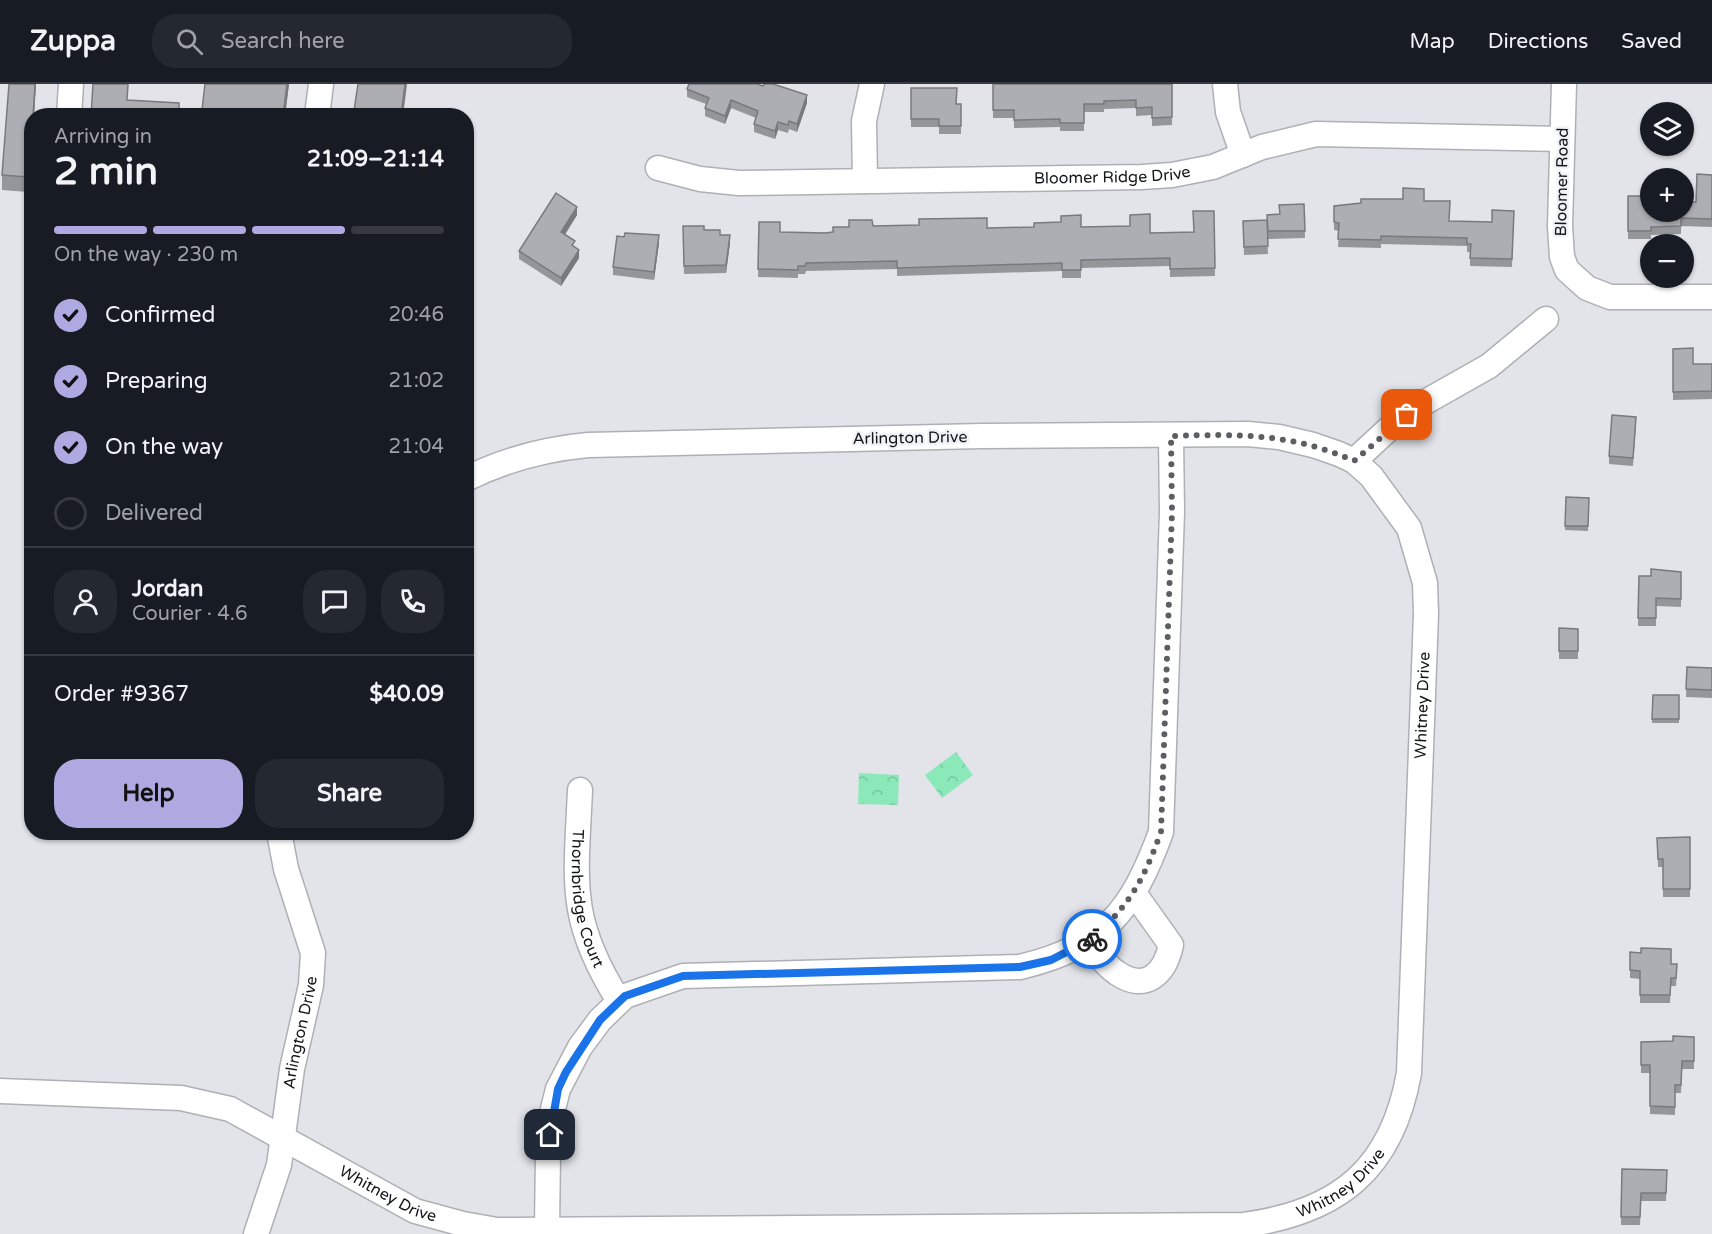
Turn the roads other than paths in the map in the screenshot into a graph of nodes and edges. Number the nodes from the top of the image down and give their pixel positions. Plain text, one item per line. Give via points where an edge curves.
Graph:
1 (71, 84) edge
2 (321, 84) edge
3 (872, 84) edge
4 (1225, 84) edge
5 (1564, 84) edge
6 (70, 108) edge
7 (318, 108) edge
8 (1562, 139) junction
9 (1243, 155) junction
10 (658, 168) dead end
11 (864, 181) junction
12 (1712, 297) edge
13 (1546, 319) dead end
14 (1171, 436) junction
15 (1354, 461) junction
16 (474, 476) edge
17 (580, 790) dead end
18 (281, 840) edge
19 (1134, 893) junction
20 (1088, 943) junction
21 (619, 1001) junction
22 (0, 1091) edge
23 (284, 1137) junction
24 (547, 1229) junction
25 (1140, 1230) edge
26 (256, 1234) edge

1 - 6 street
2 - 7 street
3 - 11 street via 864,121
4 - 9 street via 1228,112
5 - 8 street, Bloomer Road
8 - 9 street, Bloomer Ridge Drive via 1339,133 1289,139
8 - 12 street, Bloomer Road via 1562,257 1577,281 1598,294 1623,298
9 - 11 street, Bloomer Ridge Drive via 1213,167 1172,175
10 - 11 street, Bloomer Ridge Drive via 700,180 739,183
13 - 15 street via 1489,366 1394,424
14 - 15 street, Arlington Drive via 1279,437 1313,444
14 - 16 street, Arlington Drive via 982,436 588,446 548,449
14 - 19 street via 1161,832
15 - 25 street, Whitney Drive via 1371,476 1409,528 1425,583 1409,1073 1403,1104 1380,1153 1362,1174 1315,1208 1280,1220 1244,1225
17 - 21 street, Thornbridge Court via 577,905 594,959
18 - 23 street, Arlington Drive via 313,953 311,985 292,1069
19 - 20 street
19 - 20 street via 1171,945 1160,973 1134,980 1119,975
20 - 21 street via 1051,960 1020,967 683,976
21 - 24 street via 580,1047 558,1089 548,1153
22 - 23 street, Whitney Drive via 181,1098 231,1109
23 - 24 street, Whitney Drive via 415,1212 497,1230
23 - 26 street, Arlington Drive
24 - 25 street, Whitney Drive

